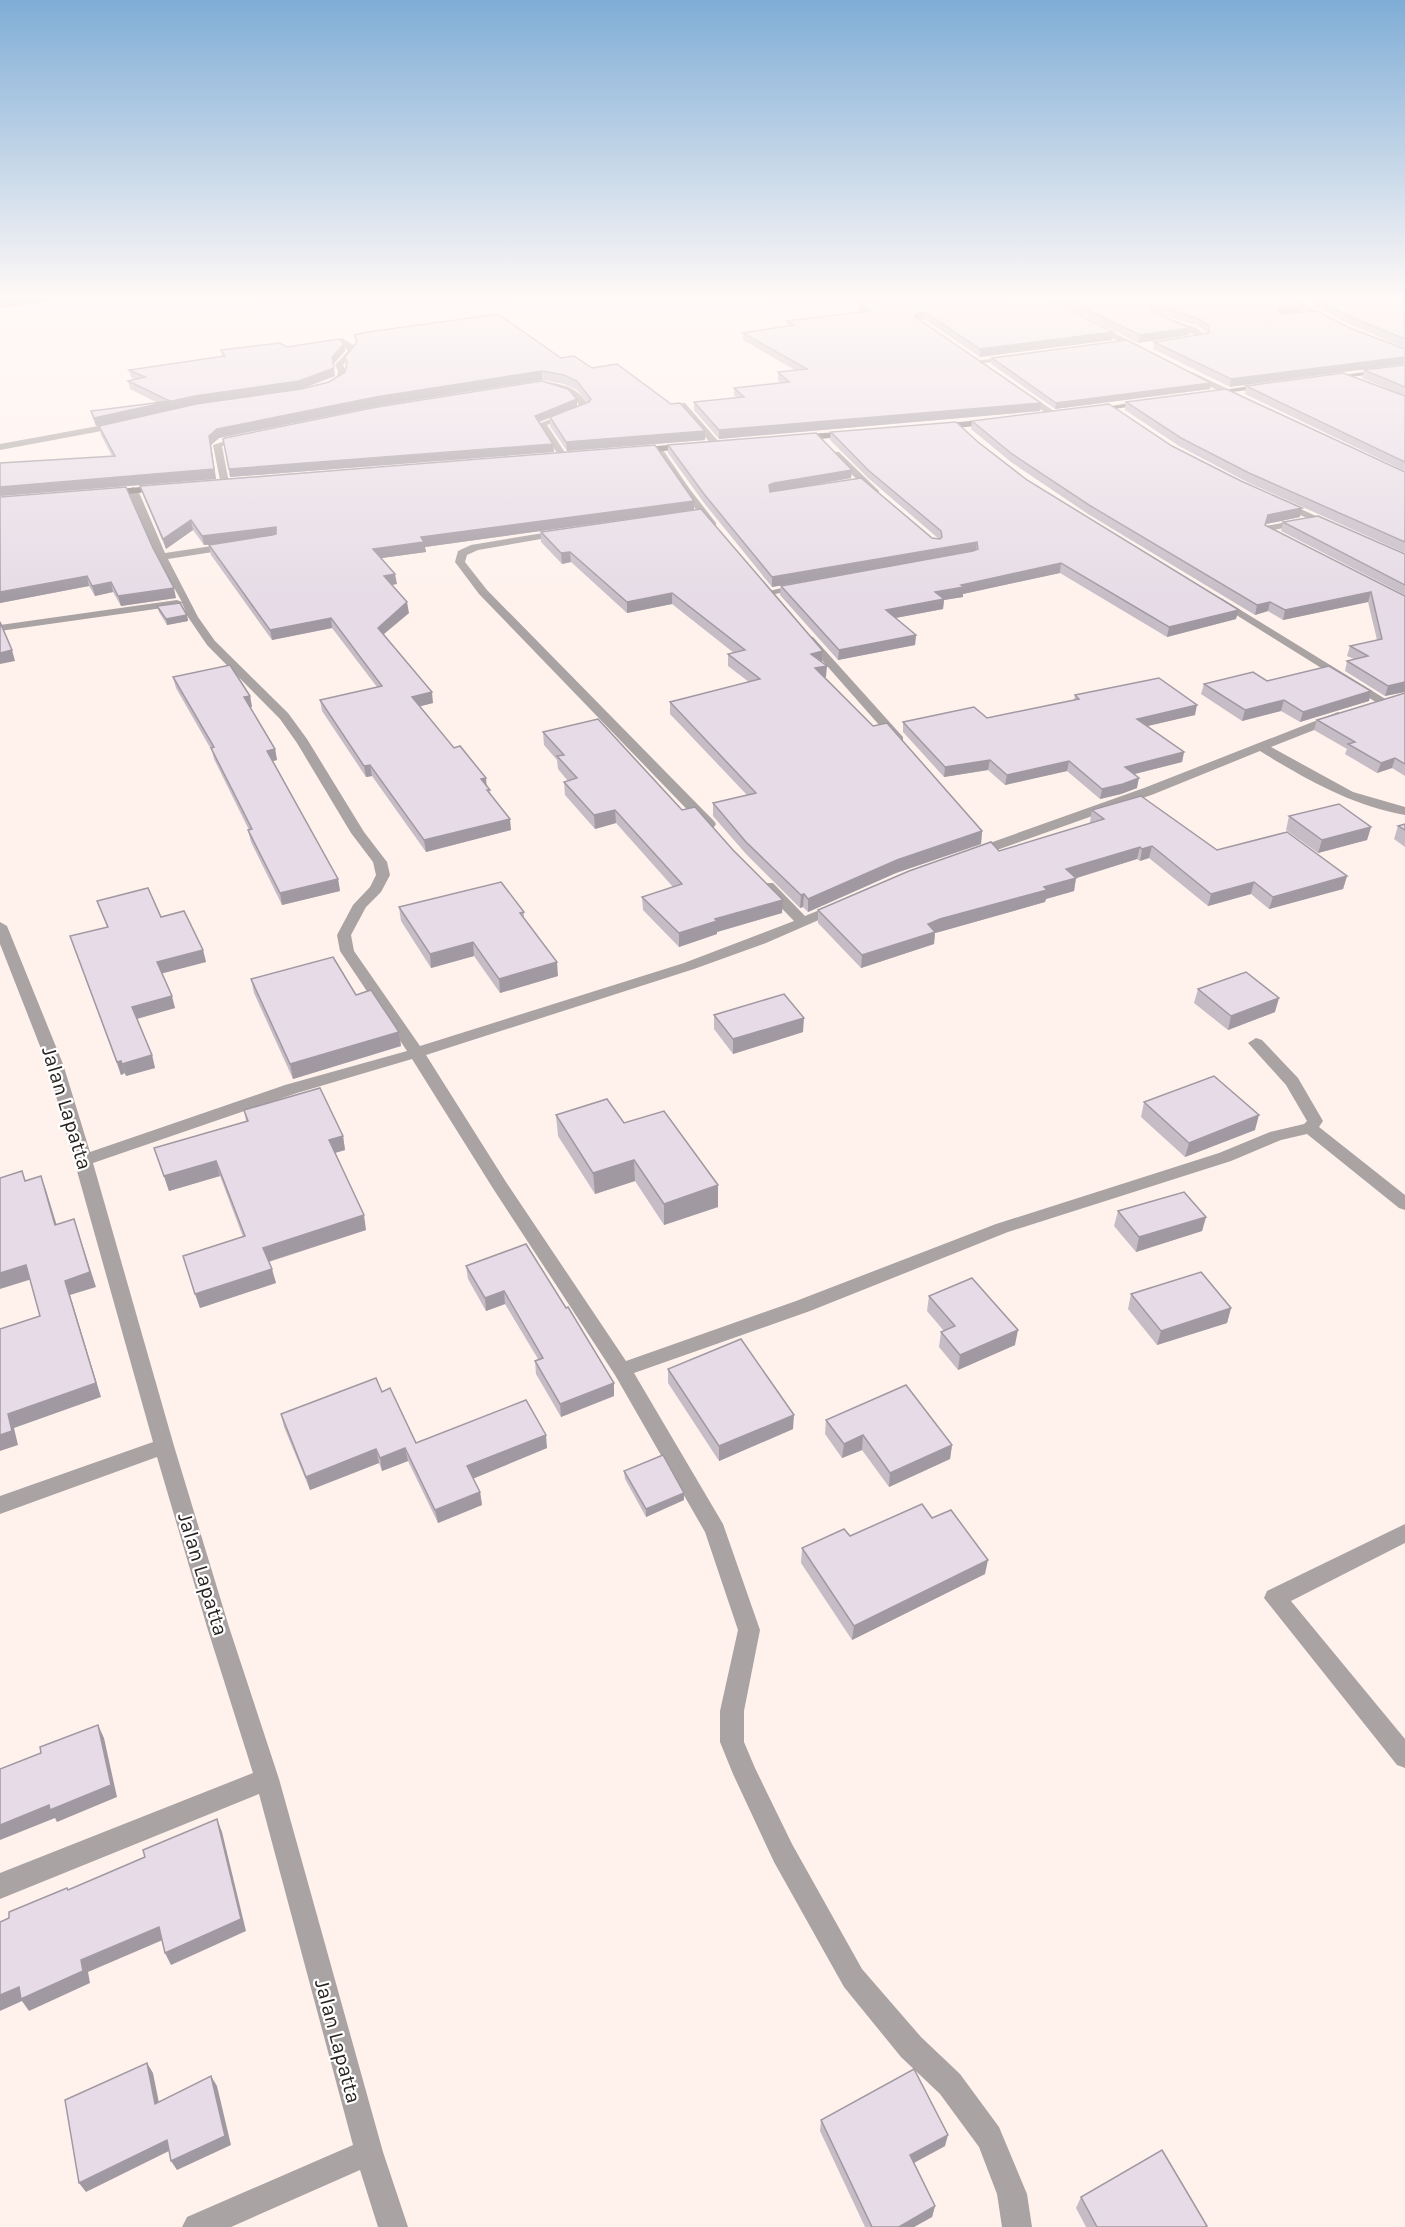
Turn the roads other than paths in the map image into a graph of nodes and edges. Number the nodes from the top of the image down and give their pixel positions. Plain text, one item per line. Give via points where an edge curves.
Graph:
1 (579, 398) edge
2 (1029, 398) edge
3 (1239, 398) edge
4 (1156, 401) edge
5 (682, 405) edge
6 (1252, 405) edge
7 (1110, 407) junction
8 (1077, 412) edge
9 (1067, 413) edge
10 (1056, 415) junction
11 (1038, 417) edge
12 (1126, 419) edge
13 (1000, 421) edge
14 (128, 423) edge
15 (958, 425) junction
16 (923, 428) edge
17 (865, 433) edge
18 (968, 435) edge
19 (252, 436) edge
20 (819, 437) junction
21 (784, 439) edge
22 (716, 444) junction
23 (727, 444) edge
24 (0, 447) edge
25 (658, 449) junction
26 (623, 452) edge
27 (576, 456) edge
28 (564, 457) junction
29 (552, 458) edge
30 (863, 482) junction
31 (224, 483) junction
32 (236, 483) edge
33 (852, 483) edge
34 (213, 484) edge
35 (178, 487) edge
36 (133, 490) junction
37 (100, 493) edge
38 (881, 497) edge
39 (1268, 498) edge
40 (1315, 520) junction
41 (1342, 529) edge
42 (574, 532) edge
43 (720, 533) edge
44 (1278, 536) edge
45 (239, 545) edge
46 (162, 557) junction
47 (815, 584) edge
48 (770, 592) edge
49 (1216, 598) edge
50 (187, 602) junction
51 (0, 628) edge
52 (800, 629) edge
53 (905, 747) edge
54 (1262, 747) junction
55 (1405, 811) edge
56 (716, 832) edge
57 (961, 857) edge
58 (761, 880) edge
59 (853, 900) edge
60 (803, 922) junction
61 (0, 926) edge
62 (1256, 1043) dead end
63 (416, 1053) junction
64 (1310, 1128) junction
65 (84, 1160) junction
66 (1405, 1204) edge
67 (622, 1370) junction
68 (164, 1446) junction
69 (0, 1505) edge
70 (1405, 1533) edge
71 (1405, 1757) edge
72 (267, 1779) junction
73 (0, 1886) edge
74 (369, 2152) junction
75 (197, 2227) edge
76 (393, 2227) edge
77 (1017, 2227) edge

1 - 28 street via 585,409 542,423
2 - 10 street
3 - 6 street
4 - 7 main road
5 - 22 street
7 - 8 main road
7 - 12 street
9 - 10 main road
10 - 11 main road
13 - 15 main road
14 - 24 street
15 - 16 main road
15 - 18 street
17 - 20 main road
19 - 31 street via 217,445
20 - 21 main road
20 - 30 street
22 - 23 main road
22 - 25 main road
25 - 26 main road
25 - 43 street via 700,515
27 - 28 main road
28 - 29 main road
30 - 33 street
30 - 38 street
31 - 32 main road
31 - 34 main road
35 - 36 main road
36 - 37 main road
36 - 46 street
39 - 40 street
40 - 41 street
40 - 44 street via 1268,529
42 - 56 street via 475,547 462,553 460,562 483,592
45 - 46 street
46 - 50 street
47 - 48 street
49 - 54 street via 1388,701 1309,725
50 - 51 street
50 - 63 street via 211,644 284,716 380,862 383,874 376,889 360,905 344,935 346,951
52 - 53 street
54 - 55 street via 1364,803
54 - 57 street via 1107,807 991,842
58 - 60 street
59 - 60 street
60 - 63 street via 689,966
61 - 65 street, Jalan Lapatta via 55,1064
62 - 64 street via 1292,1082 1315,1121
63 - 65 street via 291,1089
63 - 67 street
64 - 66 street
64 - 67 street via 1002,1228 803,1306
65 - 68 street, Jalan Lapatta
67 - 77 street via 715,1530 745,1614 749,1630 732,1711 732,1743 745,1774 783,1853 853,1978 912,2047 950,2084 989,2137 1012,2194
68 - 69 street
68 - 72 street, Jalan Lapatta
70 - 71 street via 1275,1598
72 - 73 street
72 - 74 street, Jalan Lapatta
74 - 75 street
74 - 76 street, Jalan Lapatta

